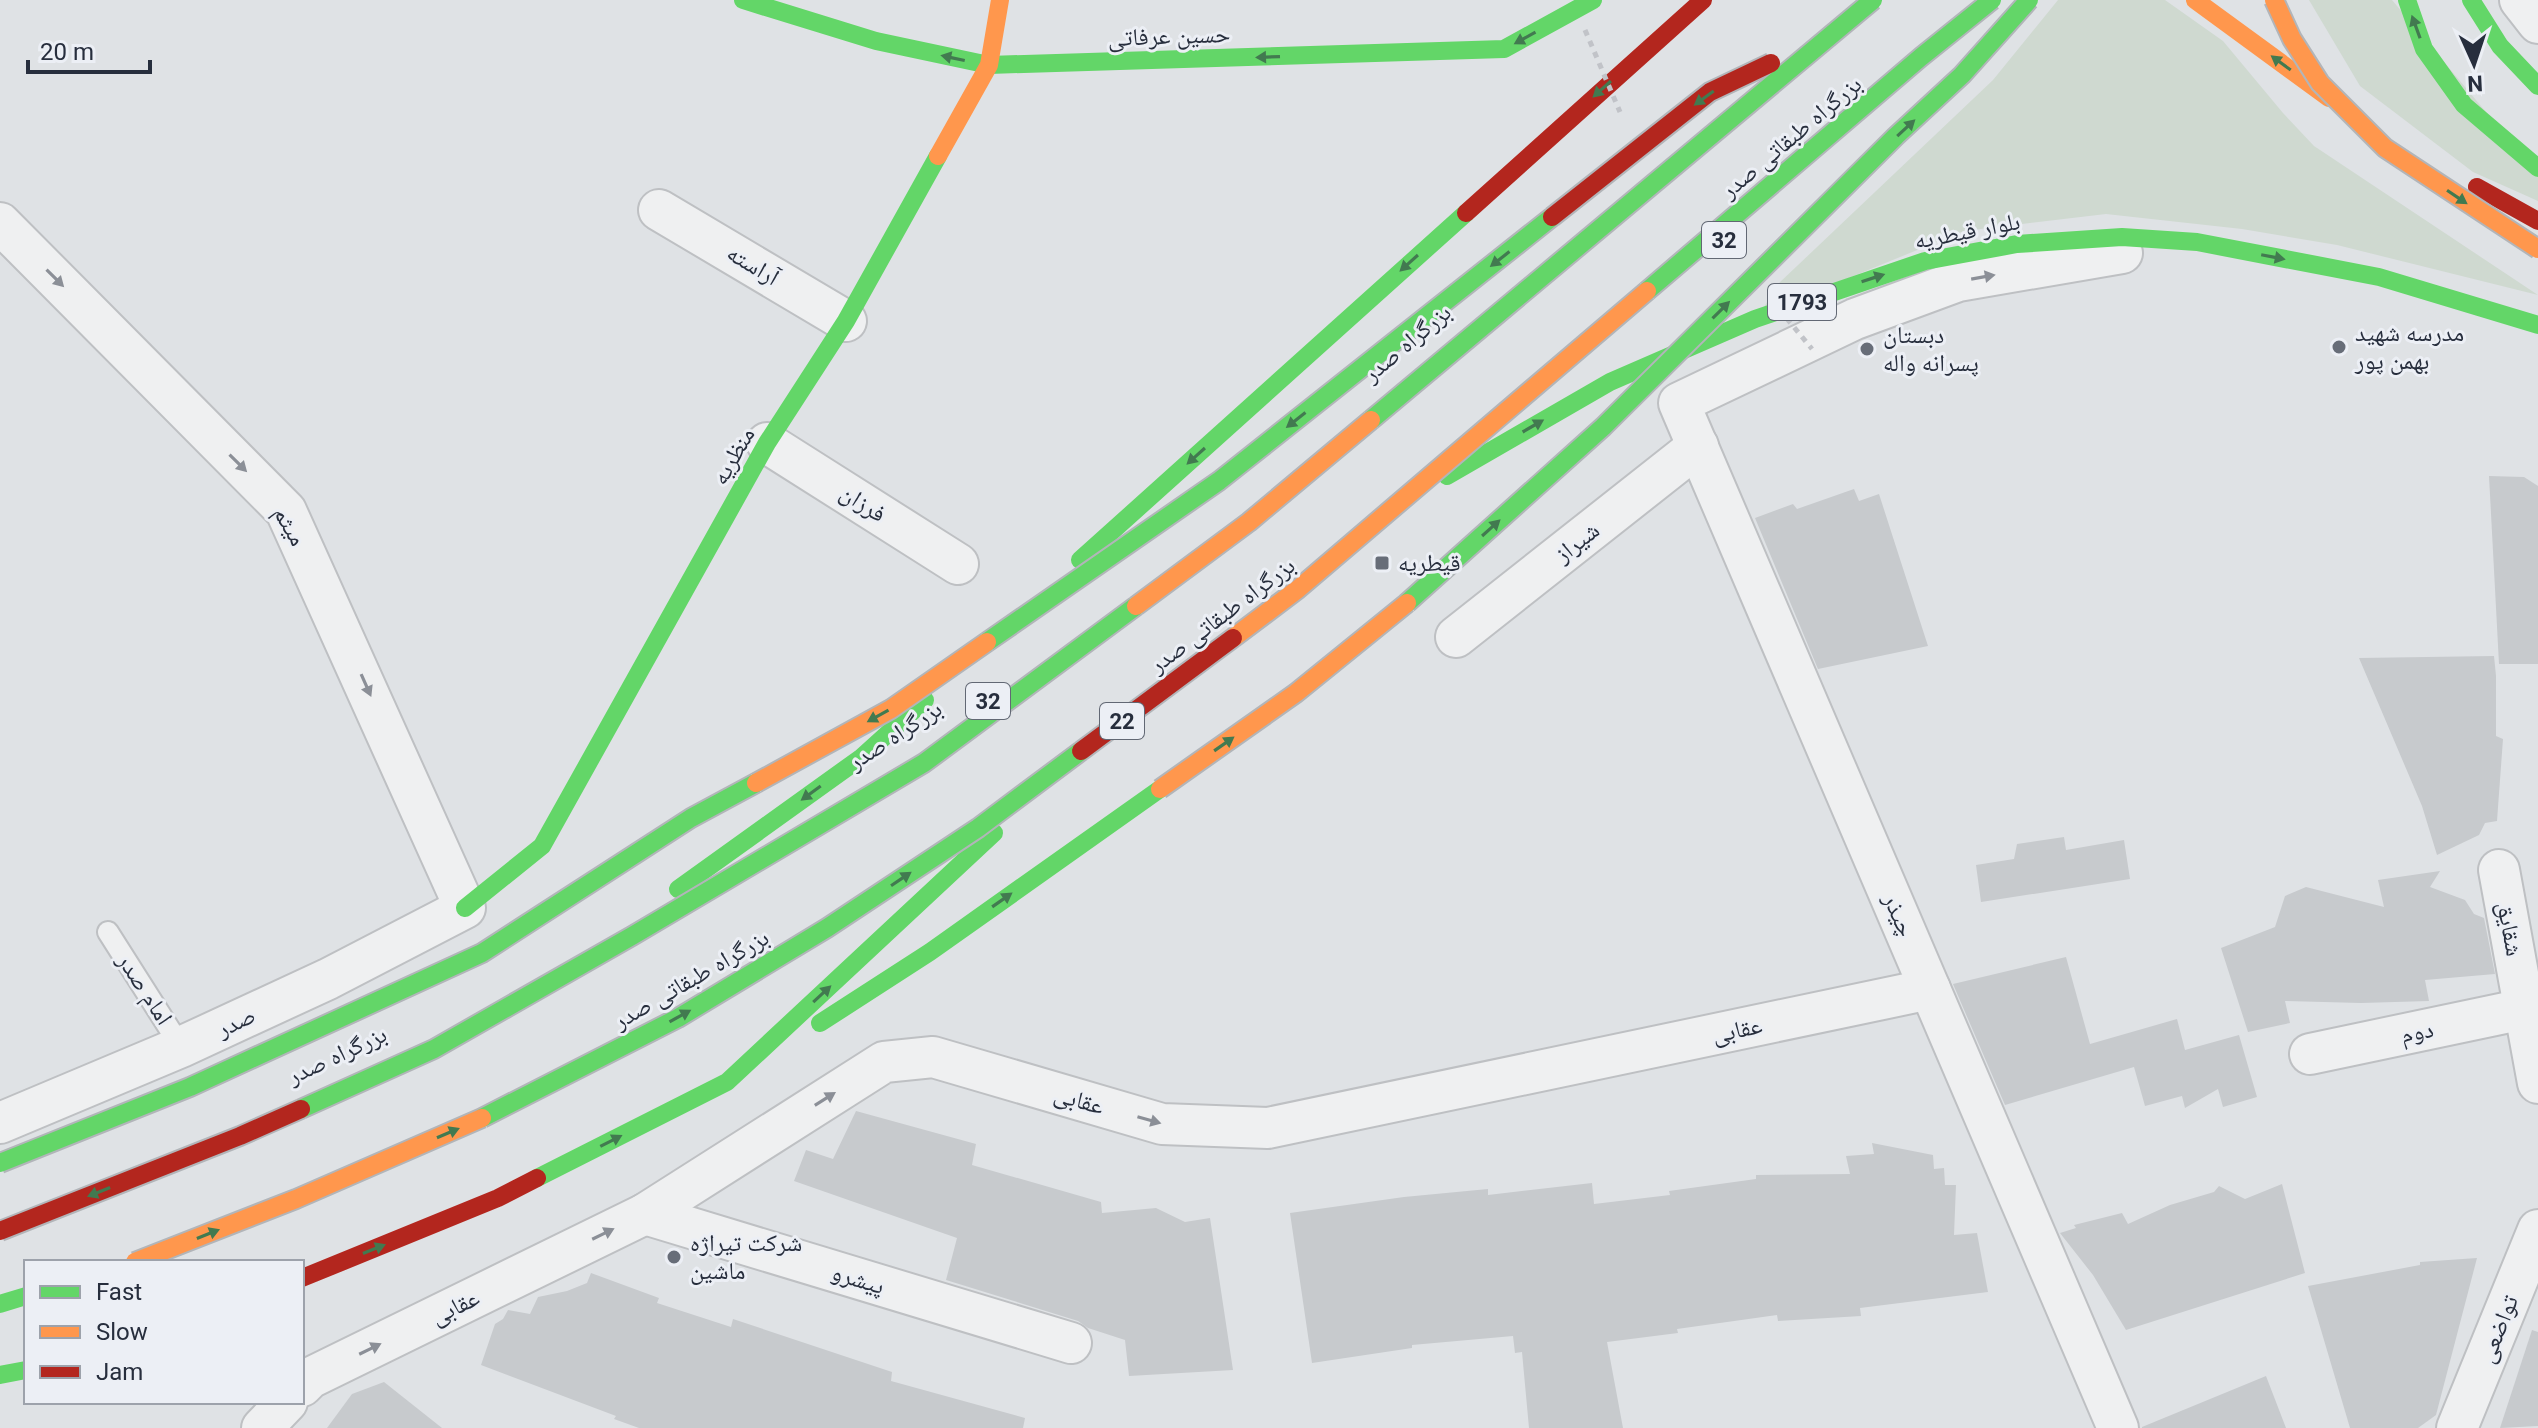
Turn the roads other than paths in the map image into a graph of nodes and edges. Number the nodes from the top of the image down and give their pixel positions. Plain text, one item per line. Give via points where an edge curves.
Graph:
1 (743, 0) edge
2 (1000, 0) edge
3 (1593, 0) edge
4 (1703, 0) edge
5 (1854, 0) edge
6 (1873, 0) edge
7 (1992, 0) edge
8 (2007, 0) edge
9 (2029, 0) edge
10 (2195, 0) edge
11 (2274, 0) edge
12 (2407, 0) edge
13 (2471, 0) edge
14 (2520, 0) edge
15 (2538, 23) edge
16 (1824, 39) junction
17 (989, 65) junction
18 (2538, 86) edge
19 (2538, 168) edge
20 (659, 210) dead end
21 (2538, 221) edge
22 (0, 223) edge
23 (2197, 242) junction
24 (2538, 249) edge
25 (846, 321) junction
26 (2538, 325) edge
27 (767, 443) junction
28 (1698, 446) junction
29 (1441, 479) junction
30 (958, 564) dead end
31 (1456, 637) dead end
32 (2499, 870) dead end
33 (465, 908) junction
34 (627, 926) junction
35 (108, 932) dead end
36 (1930, 989) junction
37 (2524, 1009) junction
38 (181, 1047) junction
39 (2310, 1054) dead end
40 (727, 1082) junction
41 (2538, 1083) edge
42 (0, 1123) edge
43 (0, 1163) edge
44 (44, 1194) dead end
45 (645, 1214) junction
46 (2538, 1230) edge
47 (0, 1231) edge
48 (140, 1260) edge
49 (304, 1277) edge
50 (24, 1297) edge
51 (0, 1304) edge
52 (1071, 1343) dead end
53 (304, 1384) edge
54 (285, 1404) edge
55 (262, 1428) edge
56 (2118, 1428) edge
57 (2457, 1428) edge

17 -> 1 main road, حسین عرفاتی via 876,41
2 - 17 main road, منظریه
3 -> 17 main road, حسین عرفاتی via 1504,49
4 -> 34 main road via 862,757
5 - 34 main road, بزرگراه صدر / 32 via 1242,512 917,754
6 - 16 main road, bridge
48 -> 7 main road, بزرگراه طبقاتی صدر / 22, bridge via 477,1121 678,1018 978,828 1298,589
8 - 29 main road, 32
40 -> 9 main road, bridge via 930,952 1296,693 1429,585 1603,427 1962,75
21 -> 10 main road via 2373,130
11 -> 24 main road, bridge via 2320,83 2385,148
19 -> 12 main road via 2464,105 2424,49
13 - 18 main road via 2481,23
14 - 15 street
16 -> 43 main road, bridge via 1710,92 1219,481 891,709 691,818 482,953 190,1087
16 -> 47 main road, bridge via 1249,522 924,763 434,1049 240,1136
17 - 25 main road, منظریه
20 - 25 street, آراسته
22 -> 33 street, میثم via 286,511
23 -> 26 main road, بلوار قیطریه / 1793 via 2379,277
28 -> 23 street, چیذر via 1679,403 1855,319 1958,281
29 -> 23 main road, بلوار قیطریه / 1793 via 1610,382 1755,319 1911,265 2017,244 2122,237
25 - 27 main road, منظریه
27 - 30 street, فرزان
27 - 33 main road, منظریه via 542,846
28 - 31 street, شیراز
28 - 36 street, چیذر
40 -> 29 main road, 32 via 987,838 1306,599
32 - 37 street, شقایق
33 - 38 street, صدر
34 - 44 main road, بزرگراه صدر / 32 via 416,1045 237,1127
35 - 38 lane, امام صدر
45 -> 36 street, عقابی via 884,1062 933,1057 1162,1124 1268,1128
36 - 56 street, چیذر
37 - 39 street, دوم
37 - 41 street, شقایق
38 - 42 street, صدر
49 -> 40 main road, 32 via 498,1198
45 - 52 street, پیشرو
53 -> 45 street, عقابی
46 - 57 street, تواضعی
50 - 51 main road
54 - 55 street

